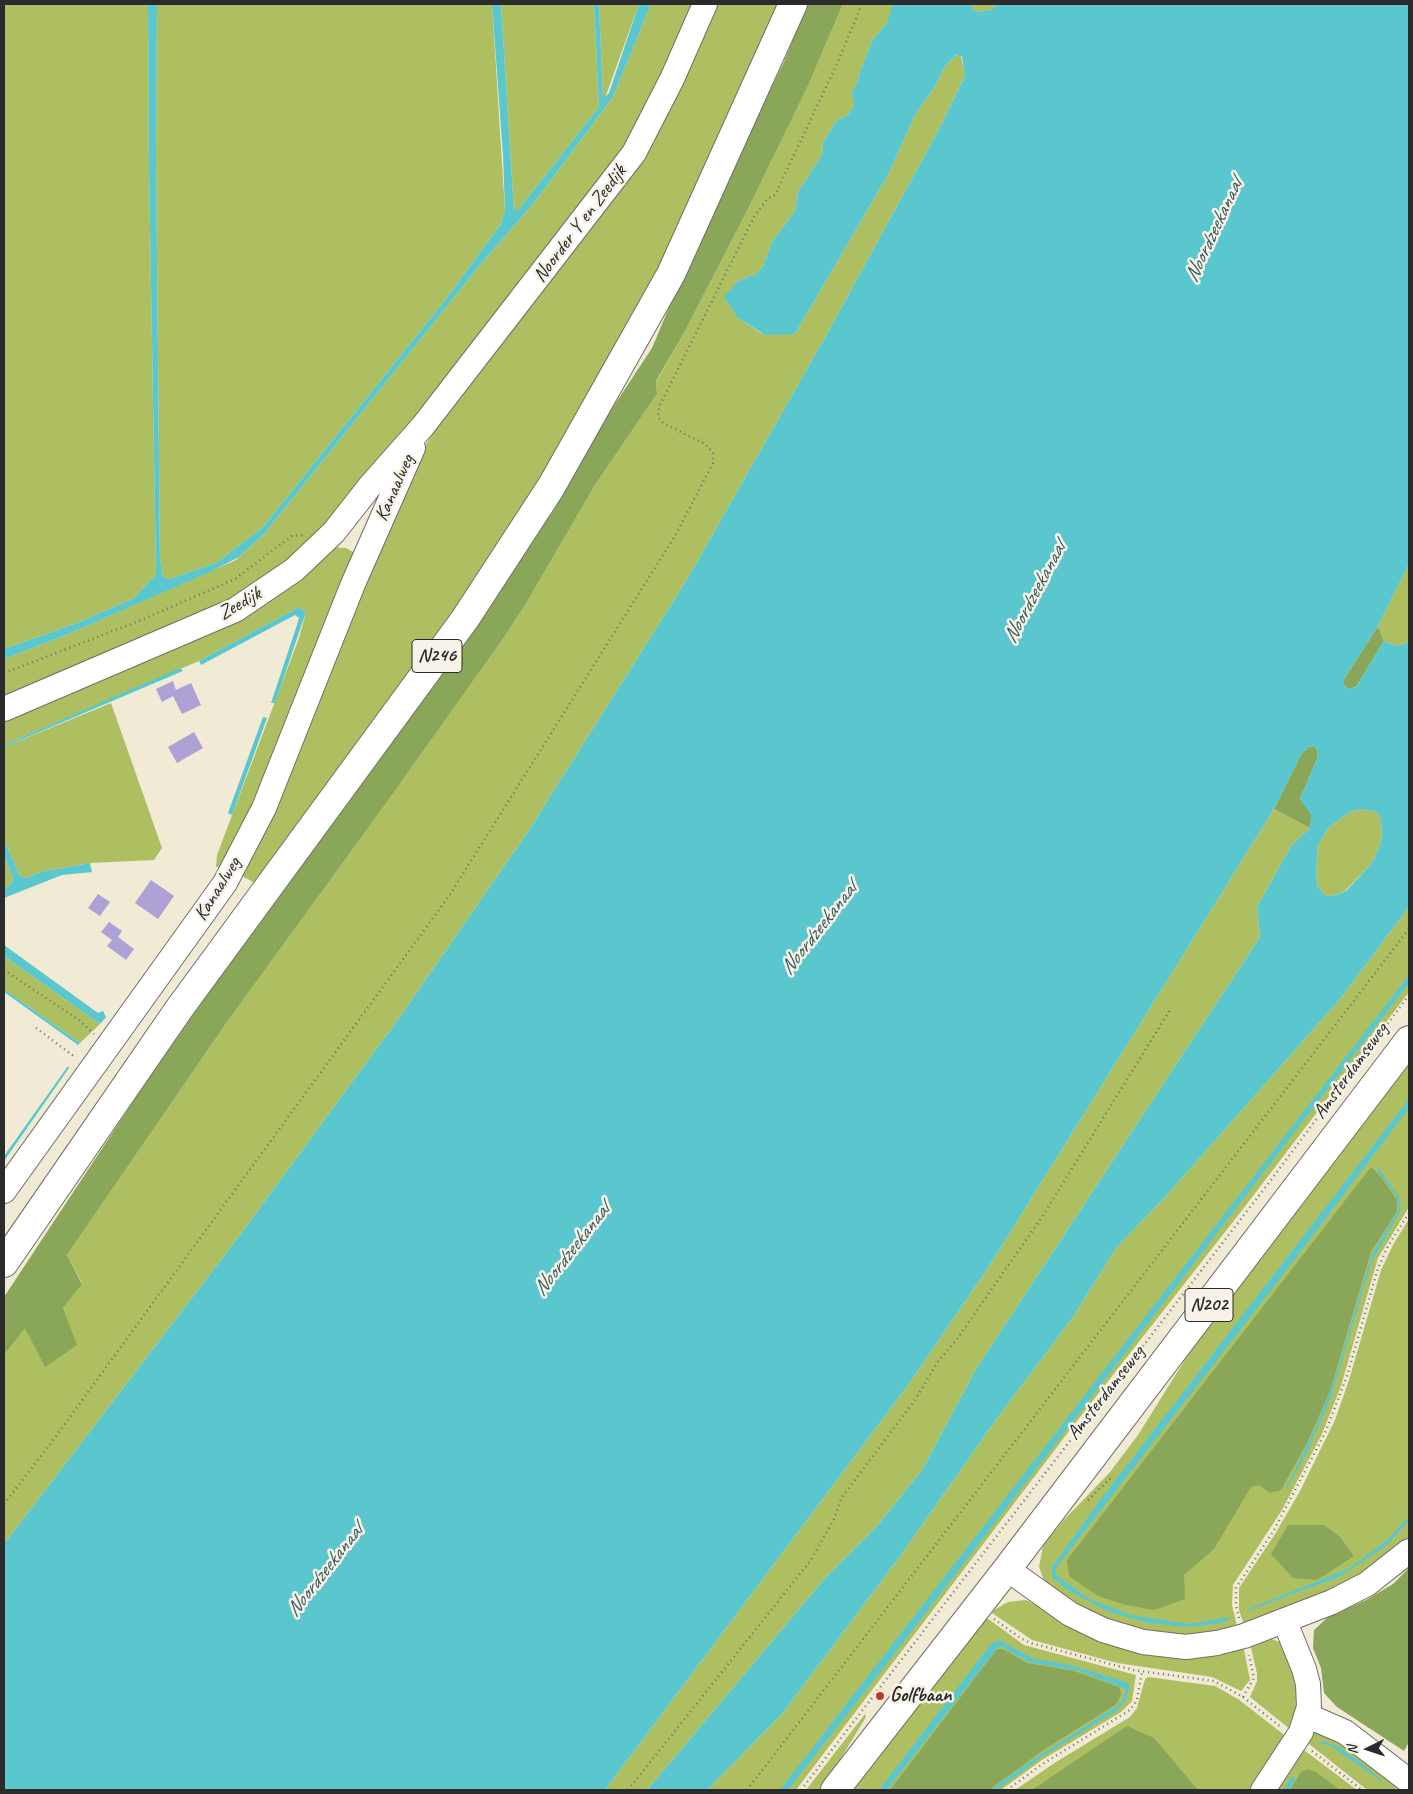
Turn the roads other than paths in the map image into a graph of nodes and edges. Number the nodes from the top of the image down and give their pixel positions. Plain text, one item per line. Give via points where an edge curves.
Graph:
1 (706, 4) edge
2 (793, 4) edge
3 (423, 426) junction
4 (334, 532) junction
5 (367, 551) junction
6 (4, 709) edge
7 (1409, 1040) edge
8 (4, 1191) edge
9 (4, 1263) edge
10 (1409, 1551) edge
11 (1007, 1569) junction
12 (1285, 1622) junction
13 (1308, 1716) junction
14 (1409, 1781) edge
15 (835, 1790) edge
16 (1263, 1790) edge

1 - 3 street, Noorder Y en Zeedijk via 634,153
2 - 9 main road, N246 via 671,274 551,487 464,619 179,1009
3 - 4 street, Zeedijk
3 - 5 street, Kanaalweg
4 - 5 street
4 - 6 street, Zeedijk via 294,570 235,610
5 - 8 street, Kanaalweg via 264,808 225,883
7 - 11 main road, Amsterdamseweg / N202
10 - 12 street via 1368,1584
11 - 12 street via 1070,1614 1122,1636 1158,1644 1186,1647 1217,1643
11 - 15 main road, Amsterdamseweg / N202 via 992,1614
12 - 13 street via 1308,1684
13 - 14 street via 1345,1732
13 - 16 street

